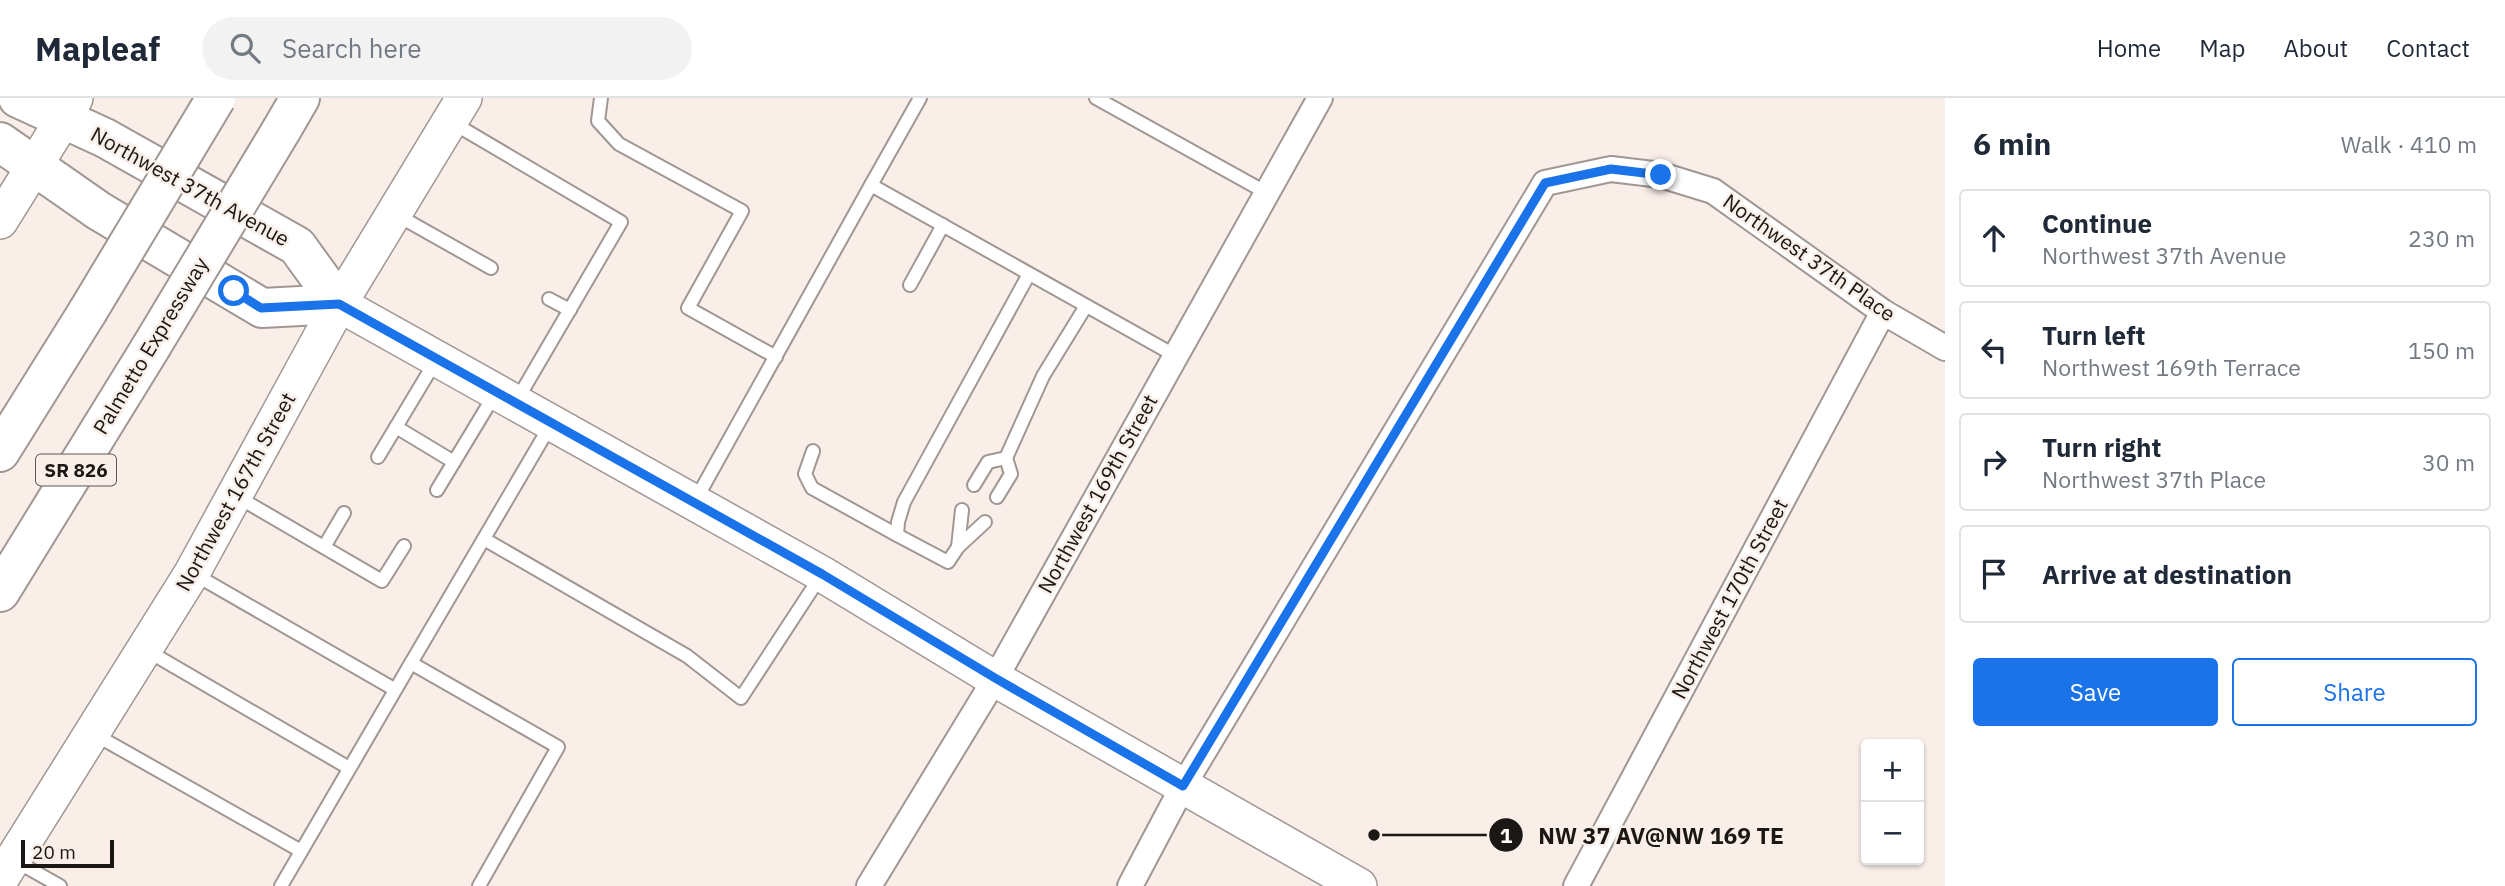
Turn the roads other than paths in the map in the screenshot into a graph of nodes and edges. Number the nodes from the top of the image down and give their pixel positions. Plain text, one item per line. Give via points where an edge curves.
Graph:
1 (18, 98) edge
2 (216, 98) edge
3 (601, 98) edge
4 (920, 98) edge
5 (1096, 98) edge
6 (1320, 98) edge
7 (69, 109) edge
8 (457, 109) edge
9 (291, 113) edge
10 (0, 142) edge
11 (35, 166) junction
12 (871, 186) junction
13 (1267, 193) junction
14 (393, 213) junction
15 (0, 221) edge
16 (943, 225) junction
17 (491, 268) dead end
18 (1029, 274) junction
19 (910, 285) dead end
20 (549, 299) dead end
21 (339, 304) junction
22 (1086, 306) junction
23 (570, 310) junction
24 (1884, 312) junction
25 (1945, 348) edge
26 (1176, 356) junction
27 (776, 357) junction
28 (437, 359) junction
29 (506, 397) junction
30 (552, 423) junction
31 (396, 427) junction
32 (813, 451) dead end
33 (0, 452) edge
34 (378, 457) dead end
35 (1006, 458) junction
36 (454, 462) junction
37 (974, 485) dead end
38 (437, 490) dead end
39 (236, 496) junction
40 (998, 497) dead end
41 (694, 502) junction
42 (962, 510) dead end
43 (344, 513) dead end
44 (985, 522) dead end
45 (897, 535) junction
46 (484, 539) junction
47 (404, 546) dead end
48 (324, 547) junction
49 (958, 547) junction
50 (192, 573) junction
51 (822, 574) junction
52 (0, 592) edge
53 (144, 649) junction
54 (411, 663) junction
55 (995, 678) junction
56 (394, 689) junction
57 (92, 733) junction
58 (349, 768) junction
59 (1183, 786) junction
60 (300, 851) junction
61 (6, 870) edge
62 (60, 886) edge
63 (281, 886) edge
64 (479, 886) edge
65 (869, 886) edge
66 (1130, 886) edge
67 (1359, 886) edge
68 (1576, 886) edge

1 - 7 main road, Northwest 37th Avenue
2 - 33 main road, bridge
3 - 27 lane via 598,121 619,144 742,211 688,308
4 - 12 lane
5 - 13 lane
6 - 13 street, Northwest 169th Street
7 - 11 main road
7 - 21 main road, Northwest 37th Avenue via 124,149 297,246
8 - 14 main road, Northwest 167th Street
8 - 23 lane via 621,222
9 - 52 main road, Palmetto Expressway / SR 826, bridge
10 - 11 main road
11 - 15 main road
11 - 21 main road via 99,211 261,308
12 - 16 lane
12 - 27 lane
13 - 26 street, Northwest 169th Street
14 - 17 lane
14 - 21 main road, Northwest 167th Street
16 - 18 lane
16 - 19 lane
18 - 22 lane
18 - 45 lane via 904,502
20 - 23 lane
21 - 28 main road, Northwest 37th Avenue
21 - 39 main road, Northwest 167th Street
22 - 26 lane
22 - 35 lane via 1043,376
23 - 29 lane
24 - 25 street, Northwest 37th Place
24 - 59 street, Northwest 37th Place via 1713,191 1661,175 1611,169 1545,183
24 - 68 street, Northwest 170th Street
26 - 55 street, Northwest 169th Street
27 - 41 lane
28 - 29 main road, Northwest 37th Avenue
28 - 31 lane
29 - 30 main road, Northwest 37th Avenue
29 - 36 lane
30 - 41 main road, Northwest 37th Avenue
30 - 46 lane
31 - 34 lane
31 - 36 lane
32 - 45 lane via 805,474 812,488
35 - 37 lane via 988,462
35 - 40 lane via 1011,474
36 - 38 lane
39 - 48 lane
39 - 50 main road, Northwest 167th Street
41 - 51 main road, Northwest 37th Avenue
42 - 49 lane
43 - 48 lane
44 - 49 lane
45 - 49 lane via 948,562
46 - 51 lane via 687,656 741,698
46 - 54 lane
47 - 48 lane via 382,581
50 - 53 main road, Northwest 167th Street
50 - 56 lane
51 - 55 main road, Northwest 37th Avenue
53 - 57 main road, Northwest 167th Street
53 - 58 lane
54 - 56 lane
54 - 64 lane via 558,747
55 - 59 main road, Northwest 37th Avenue
55 - 65 street, Northwest 169th Street
56 - 58 lane
57 - 60 lane
57 - 61 main road, Northwest 167th Street
58 - 60 lane
59 - 66 street
59 - 67 main road, Northwest 37th Avenue
60 - 63 lane
61 - 62 lane

